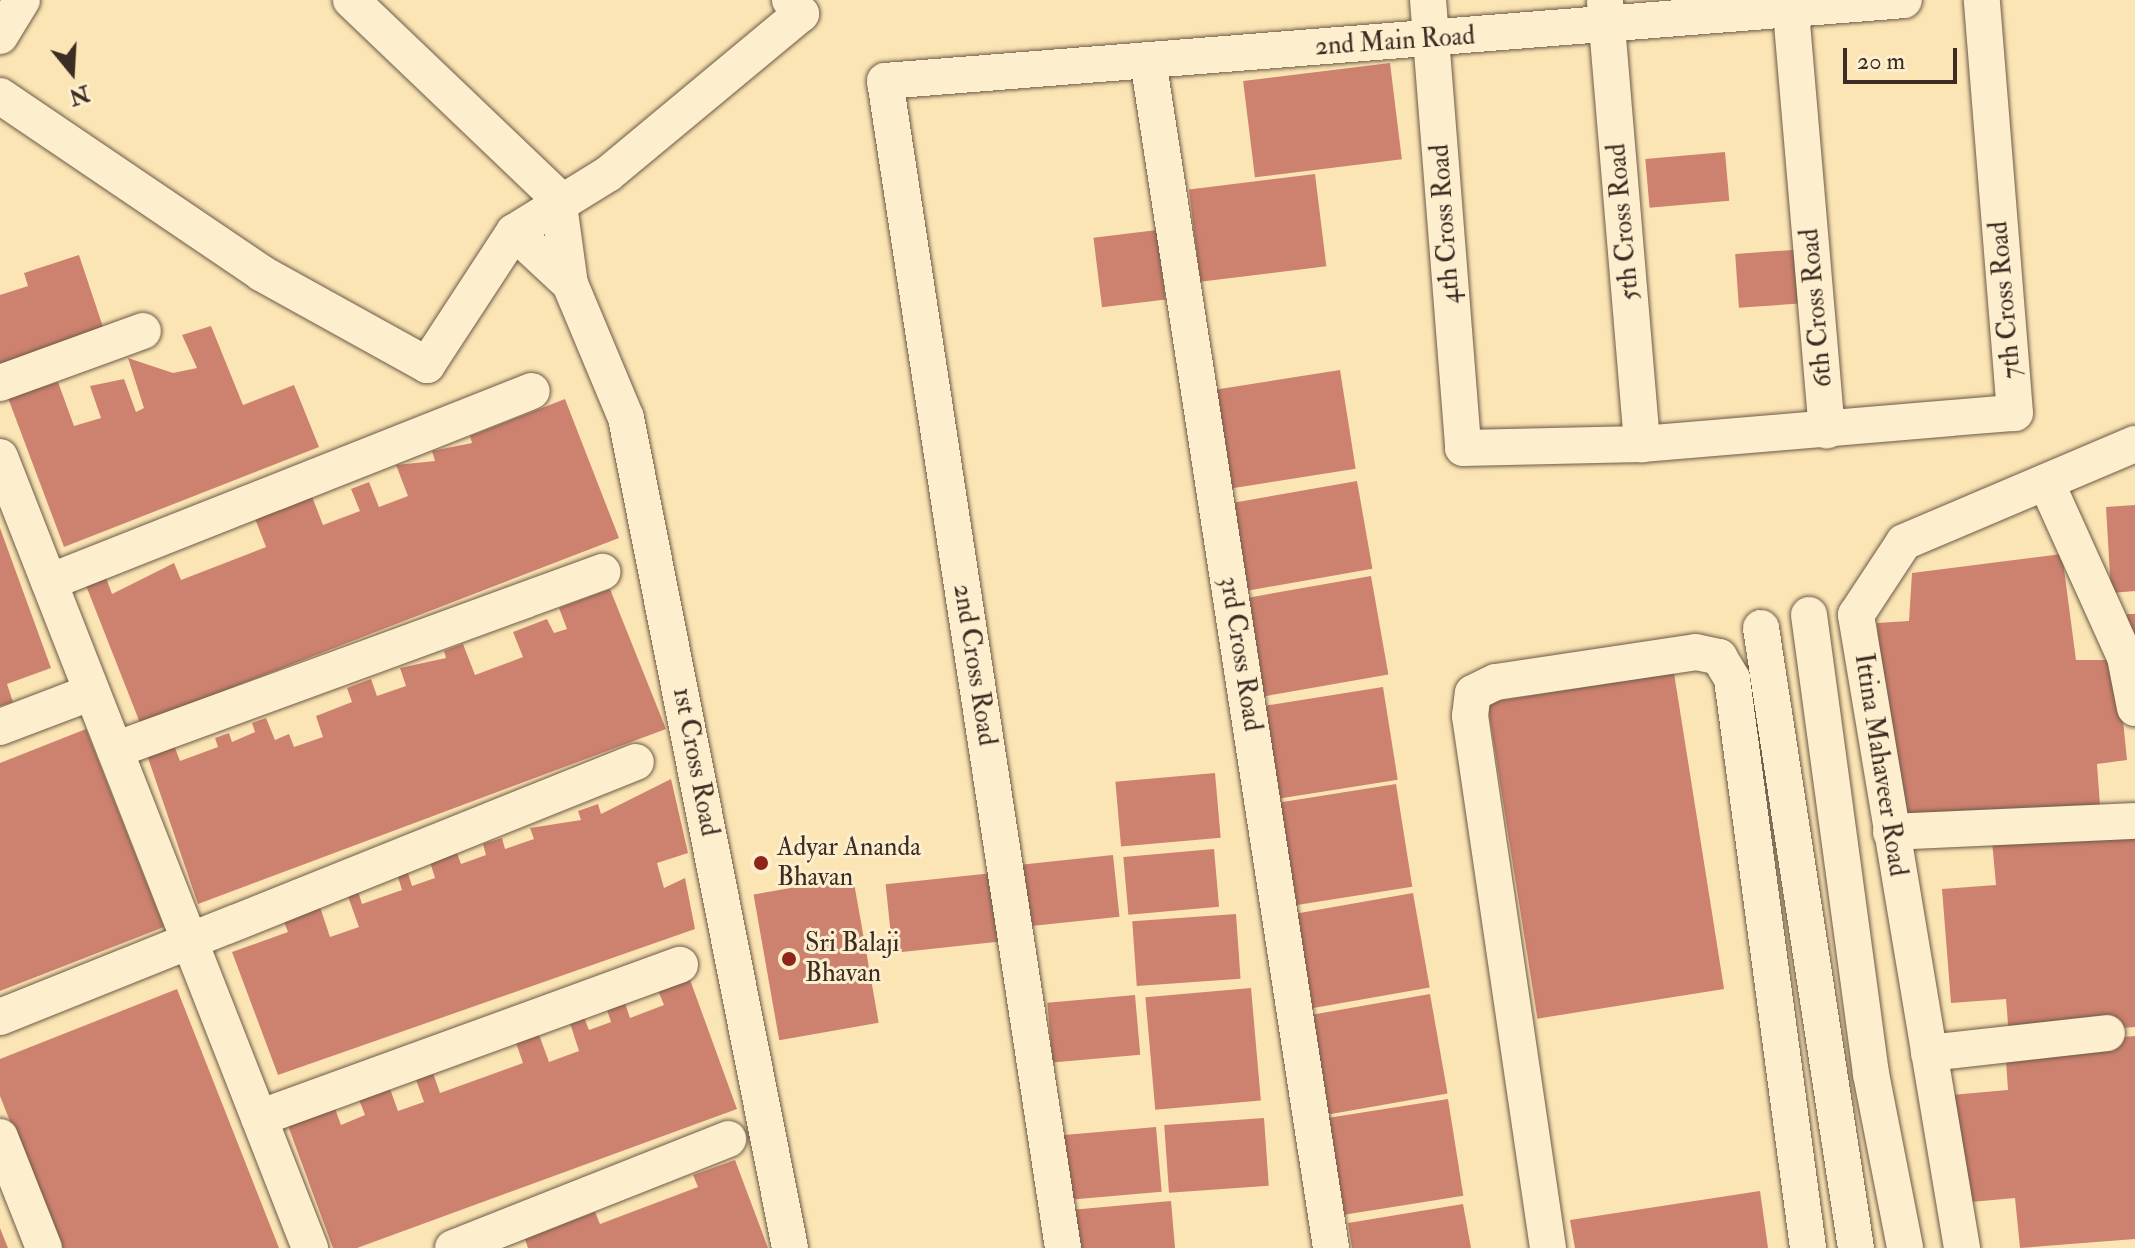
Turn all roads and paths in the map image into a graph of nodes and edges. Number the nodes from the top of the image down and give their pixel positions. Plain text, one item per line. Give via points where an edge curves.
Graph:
1 (22, 0) edge
2 (351, 0) edge
3 (790, 0) edge
4 (1428, 0) edge
5 (1904, 0) edge
6 (1982, 0) edge
7 (1791, 4) edge
8 (1606, 12) edge
9 (0, 36) edge
10 (1432, 39) junction
11 (1148, 60) junction
12 (885, 81) joint
13 (0, 96) edge
14 (558, 198) junction
15 (514, 232) junction
16 (570, 284) junction
17 (143, 331) dead end
18 (0, 383) edge
19 (532, 391) dead end
20 (1827, 430) junction
21 (1642, 444) junction
22 (2135, 444) edge
23 (0, 457) edge
24 (2046, 482) junction
25 (602, 572) dead end
26 (49, 582) junction
27 (1809, 615) dead end
28 (1761, 628) dead end
29 (92, 692) junction
30 (2135, 708) edge
31 (0, 727) edge
32 (115, 750) junction
33 (636, 762) dead end
34 (2135, 821) edge
35 (1891, 832) junction
36 (191, 944) junction
37 (680, 965) dead end
38 (0, 1017) edge
39 (2107, 1033) dead end
40 (1929, 1053) junction
41 (259, 1118) junction
42 (0, 1137) edge
43 (728, 1139) dead end
44 (44, 1248) edge
45 (310, 1248) edge
46 (453, 1248) edge
47 (790, 1248) edge
48 (1063, 1248) edge
49 (1331, 1248) edge
50 (1548, 1248) edge
51 (1808, 1248) edge
52 (1856, 1248) edge
53 (1905, 1248) edge
54 (1962, 1248) edge

1 - 9 street
2 - 14 street
3 - 14 street via 801,14 608,174
4 - 10 street, 4th Cross Road
5 - 7 street, 2nd Main Road
6 - 20 street, 7th Cross Road via 2015,413
7 - 8 street, 2nd Main Road
7 - 20 street, 6th Cross Road
8 - 10 street, 2nd Main Road
8 - 21 street, 5th Cross Road
10 - 11 street, 2nd Main Road
10 - 21 street, 4th Cross Road via 1463,448
11 - 12 street, 2nd Main Road
11 - 49 street, 3rd Cross Road
12 - 48 street, 2nd Cross Road
13 - 15 street via 261,273 427,365
14 - 15 street
14 - 16 street
15 - 16 street
16 - 47 street, 1st Cross Road via 626,418
17 - 18 street
19 - 26 street
20 - 21 street
22 - 24 street, Ittina Mahaveer Road
23 - 26 street
24 - 30 street via 2125,657
24 - 35 street, Ittina Mahaveer Road via 1904,542 1856,615
25 - 32 street
26 - 29 street
27 - 53 street via 1871,1074
28 - 52 street
29 - 31 street
29 - 32 street
32 - 36 street
33 - 36 street
34 - 35 street
35 - 40 street, Ittina Mahaveer Road
36 - 38 street
36 - 41 street
37 - 41 street
39 - 40 street
40 - 54 street, Ittina Mahaveer Road
41 - 45 street
42 - 44 street
43 - 46 street
50 - 51 street via 1470,716 1473,693 1496,682 1696,652 1719,657 1732,679

